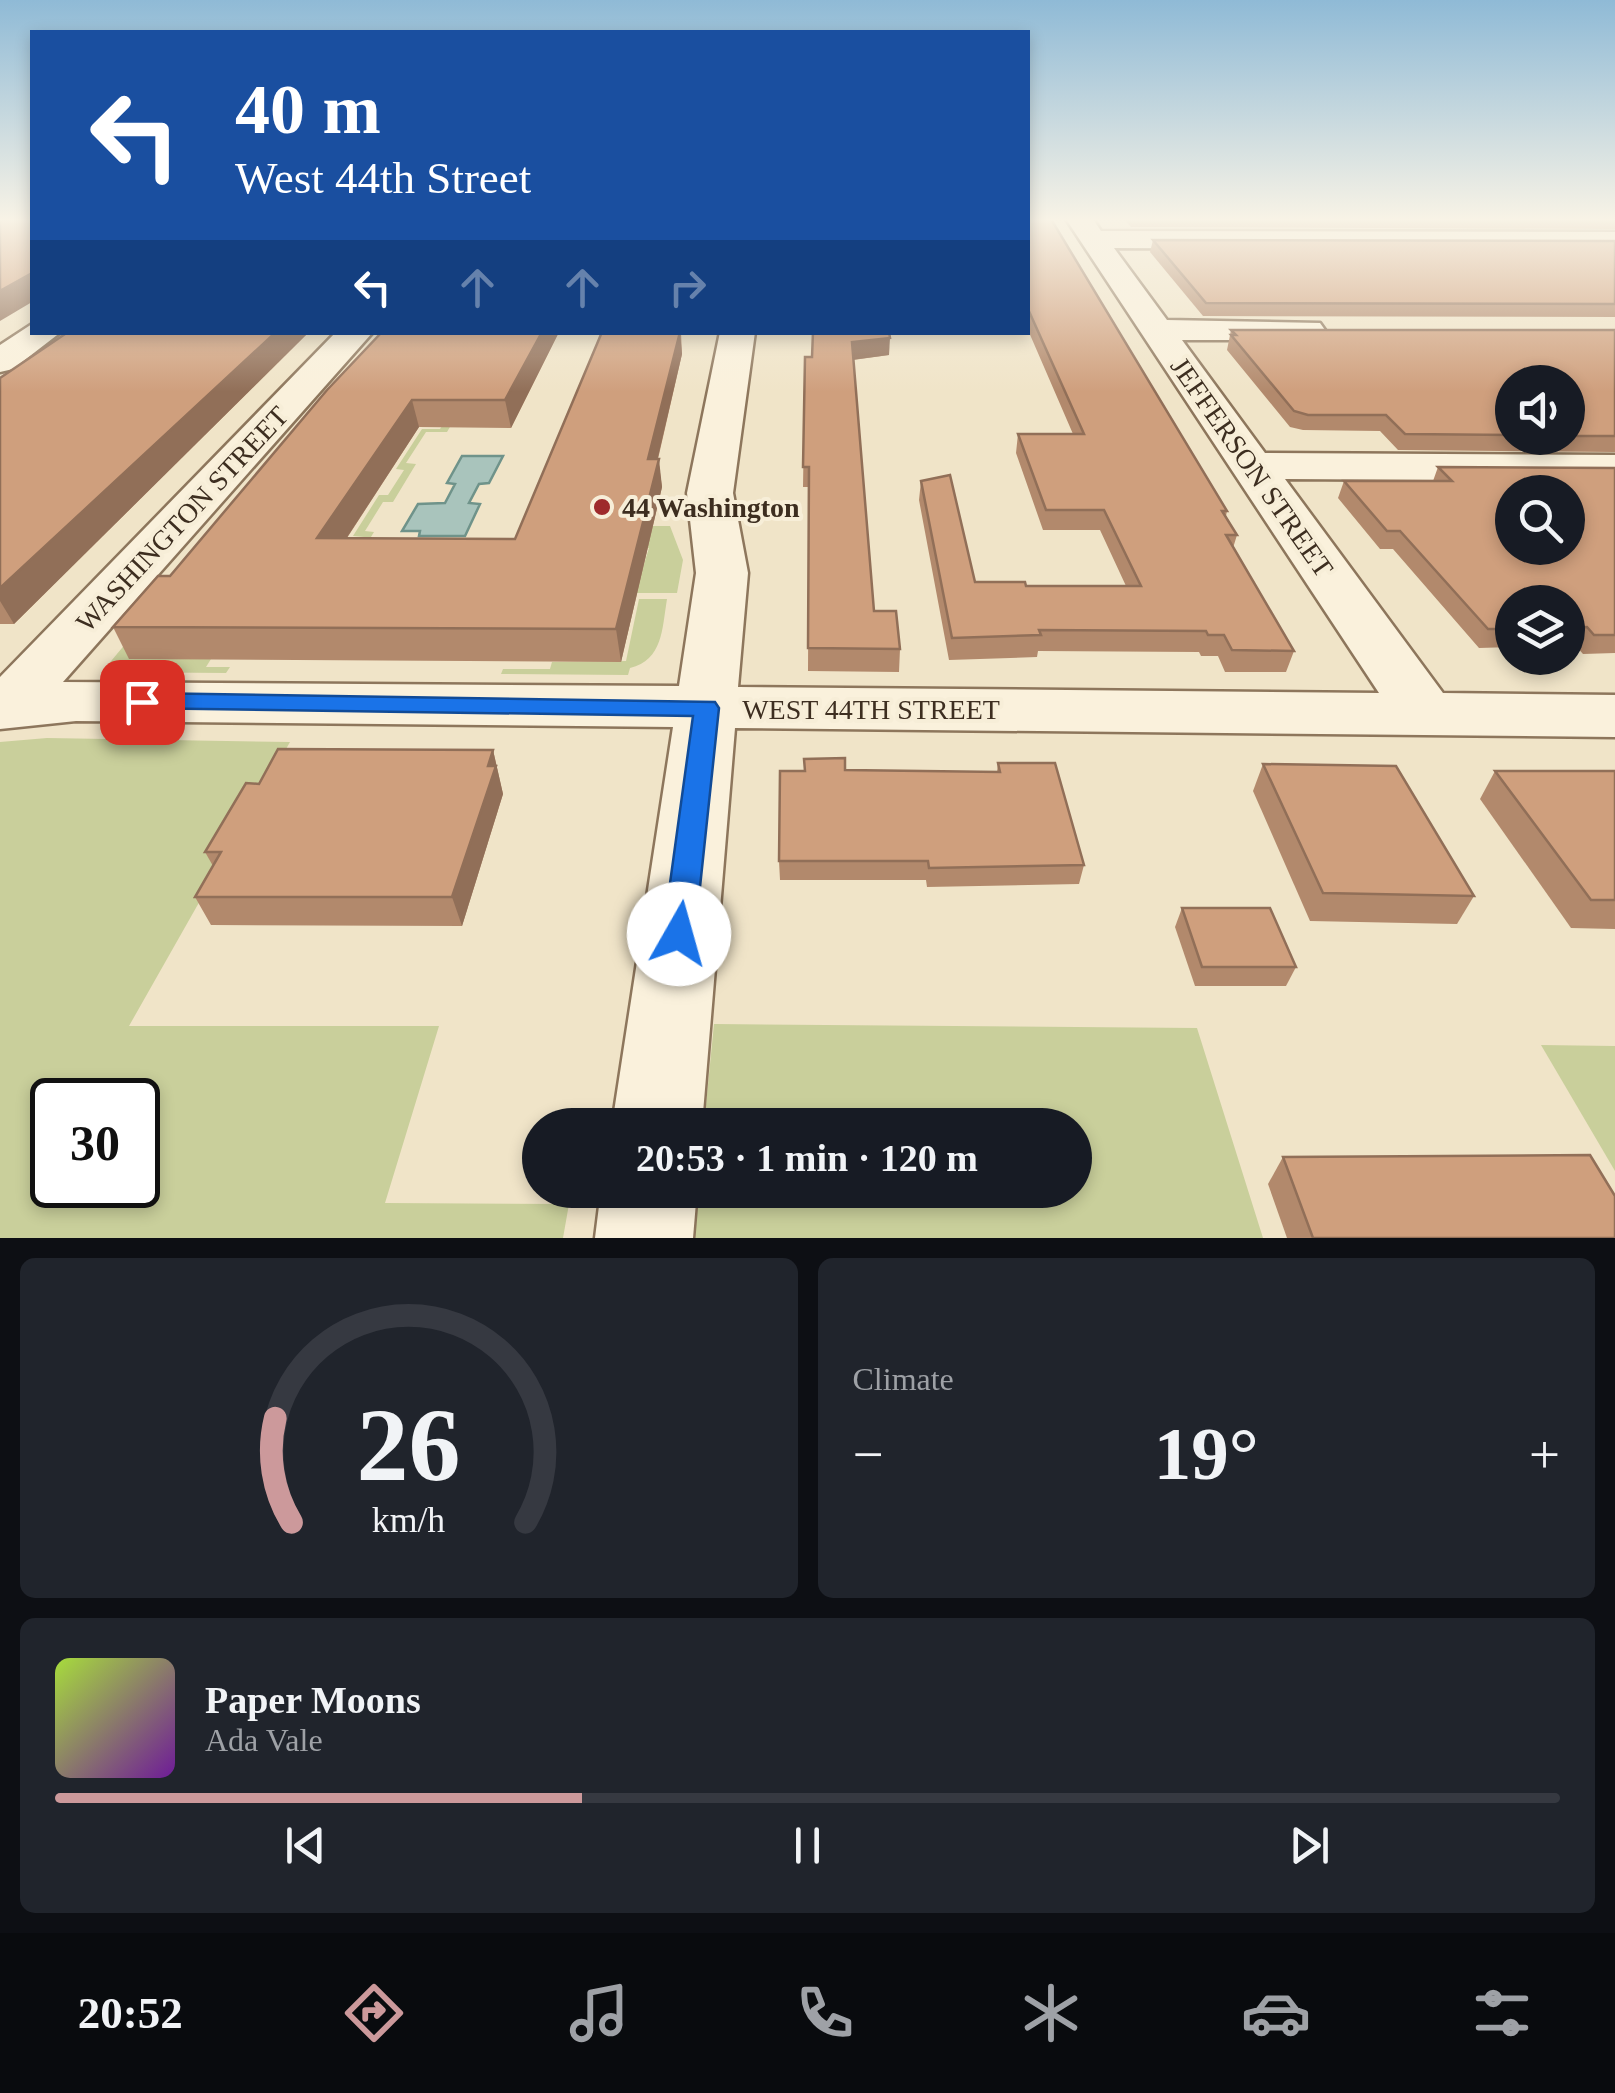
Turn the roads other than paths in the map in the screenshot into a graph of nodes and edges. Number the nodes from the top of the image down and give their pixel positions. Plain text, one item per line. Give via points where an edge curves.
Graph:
1 (1119, 277) edge
2 (1156, 330) junction
3 (1340, 330) edge
4 (39, 335) edge
5 (353, 335) edge
6 (737, 335) edge
7 (0, 361) edge
8 (1250, 466) junction
9 (1615, 468) edge
10 (3, 707) edge
11 (706, 708) junction
12 (1425, 714) junction
13 (1614, 717) edge
14 (659, 1108) edge
15 (647, 1208) edge
16 (644, 1238) edge

1 - 2 street, JEFFERSON STREET
2 - 3 street
2 - 8 street, JEFFERSON STREET
4 - 7 street
5 - 10 street, WASHINGTON STREET
6 - 11 street via 710,493 722,573
8 - 9 street
8 - 12 street, JEFFERSON STREET
10 - 11 street, WEST 44TH STREET via 96,701
11 - 12 street, WEST 44TH STREET
11 - 14 street
12 - 13 street, WEST 44TH STREET
15 - 16 street

